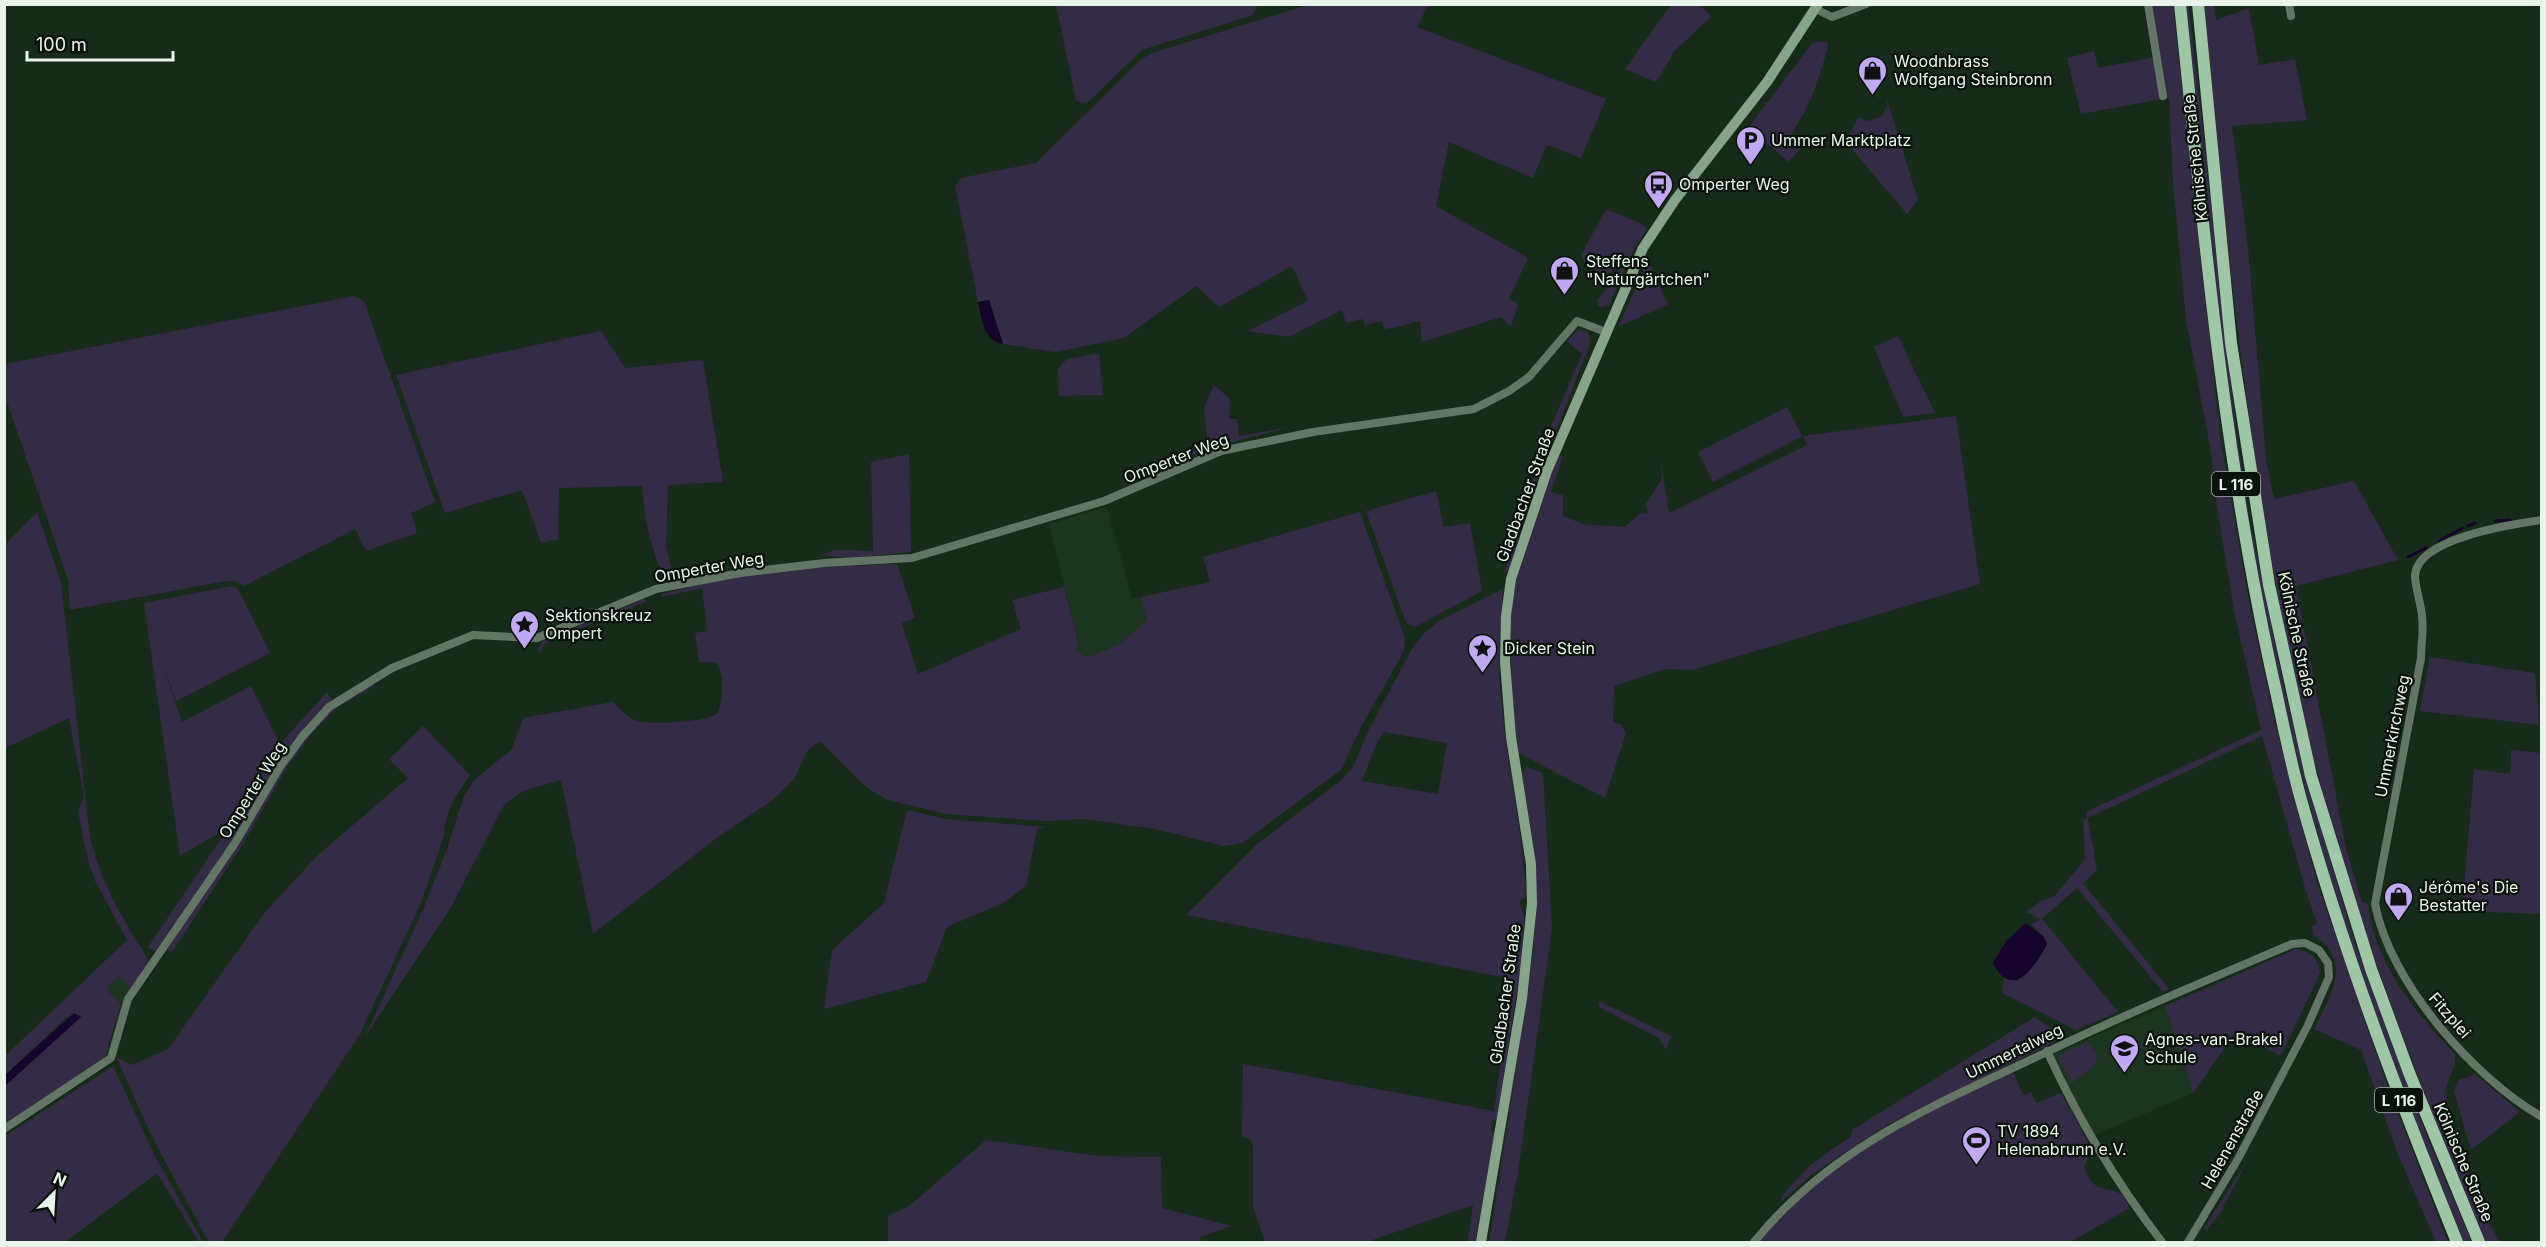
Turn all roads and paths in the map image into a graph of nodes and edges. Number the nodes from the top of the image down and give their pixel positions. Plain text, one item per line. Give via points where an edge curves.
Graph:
1 (1866, 4) edge
2 (2148, 4) edge
3 (2180, 4) edge
4 (2198, 4) edge
5 (2289, 4) edge
6 (1817, 7) edge
7 (2291, 16) dead end
8 (2163, 96) dead end
9 (1606, 332) junction
10 (2541, 520) edge
11 (2375, 904) joint
12 (2319, 950) joint
13 (2047, 1052) junction
14 (2541, 1117) edge
15 (4, 1129) edge
16 (1481, 1242) edge
17 (1754, 1242) edge
18 (2162, 1242) edge
19 (2188, 1242) edge
20 (2457, 1242) edge
21 (2480, 1242) edge

1 - 6 street via 1832,17
2 - 8 street
3 - 20 main road, Kölnische Straße / L 116 via 2228,441 2262,630 2299,794 2348,954 2394,1088
4 - 21 main road, Kölnische Straße / L 116 via 2231,343 2269,585 2311,776 2370,969
5 - 7 street
6 - 9 main road, Gladbacher Straße via 1767,82 1642,248
9 - 15 street, Omperter Weg via 1577,321 1528,377 1474,409 1313,432 1221,451 1104,501 912,558 771,569 656,589 537,638 474,635 392,668 329,707 280,767 235,843 128,999 111,1058
9 - 16 main road, Gladbacher Straße via 1548,471 1511,579 1505,662 1511,737 1531,864 1532,904 1522,999
10 - 11 street, Ummerkirchweg via 2487,529 2452,541 2424,558 2415,573 2423,619 2421,658
11 - 14 street, Fitzplei via 2379,926 2390,948 2414,993 2433,1018 2507,1092
12 - 13 street, Ummertalweg via 2305,943 2292,945 2076,1036
12 - 19 street, Helenenstraße via 2328,963 2329,976 2308,1025 2238,1158
13 - 17 street, Ummertalweg via 1897,1124 1828,1167 1779,1211
13 - 18 street via 2085,1130 2128,1198

